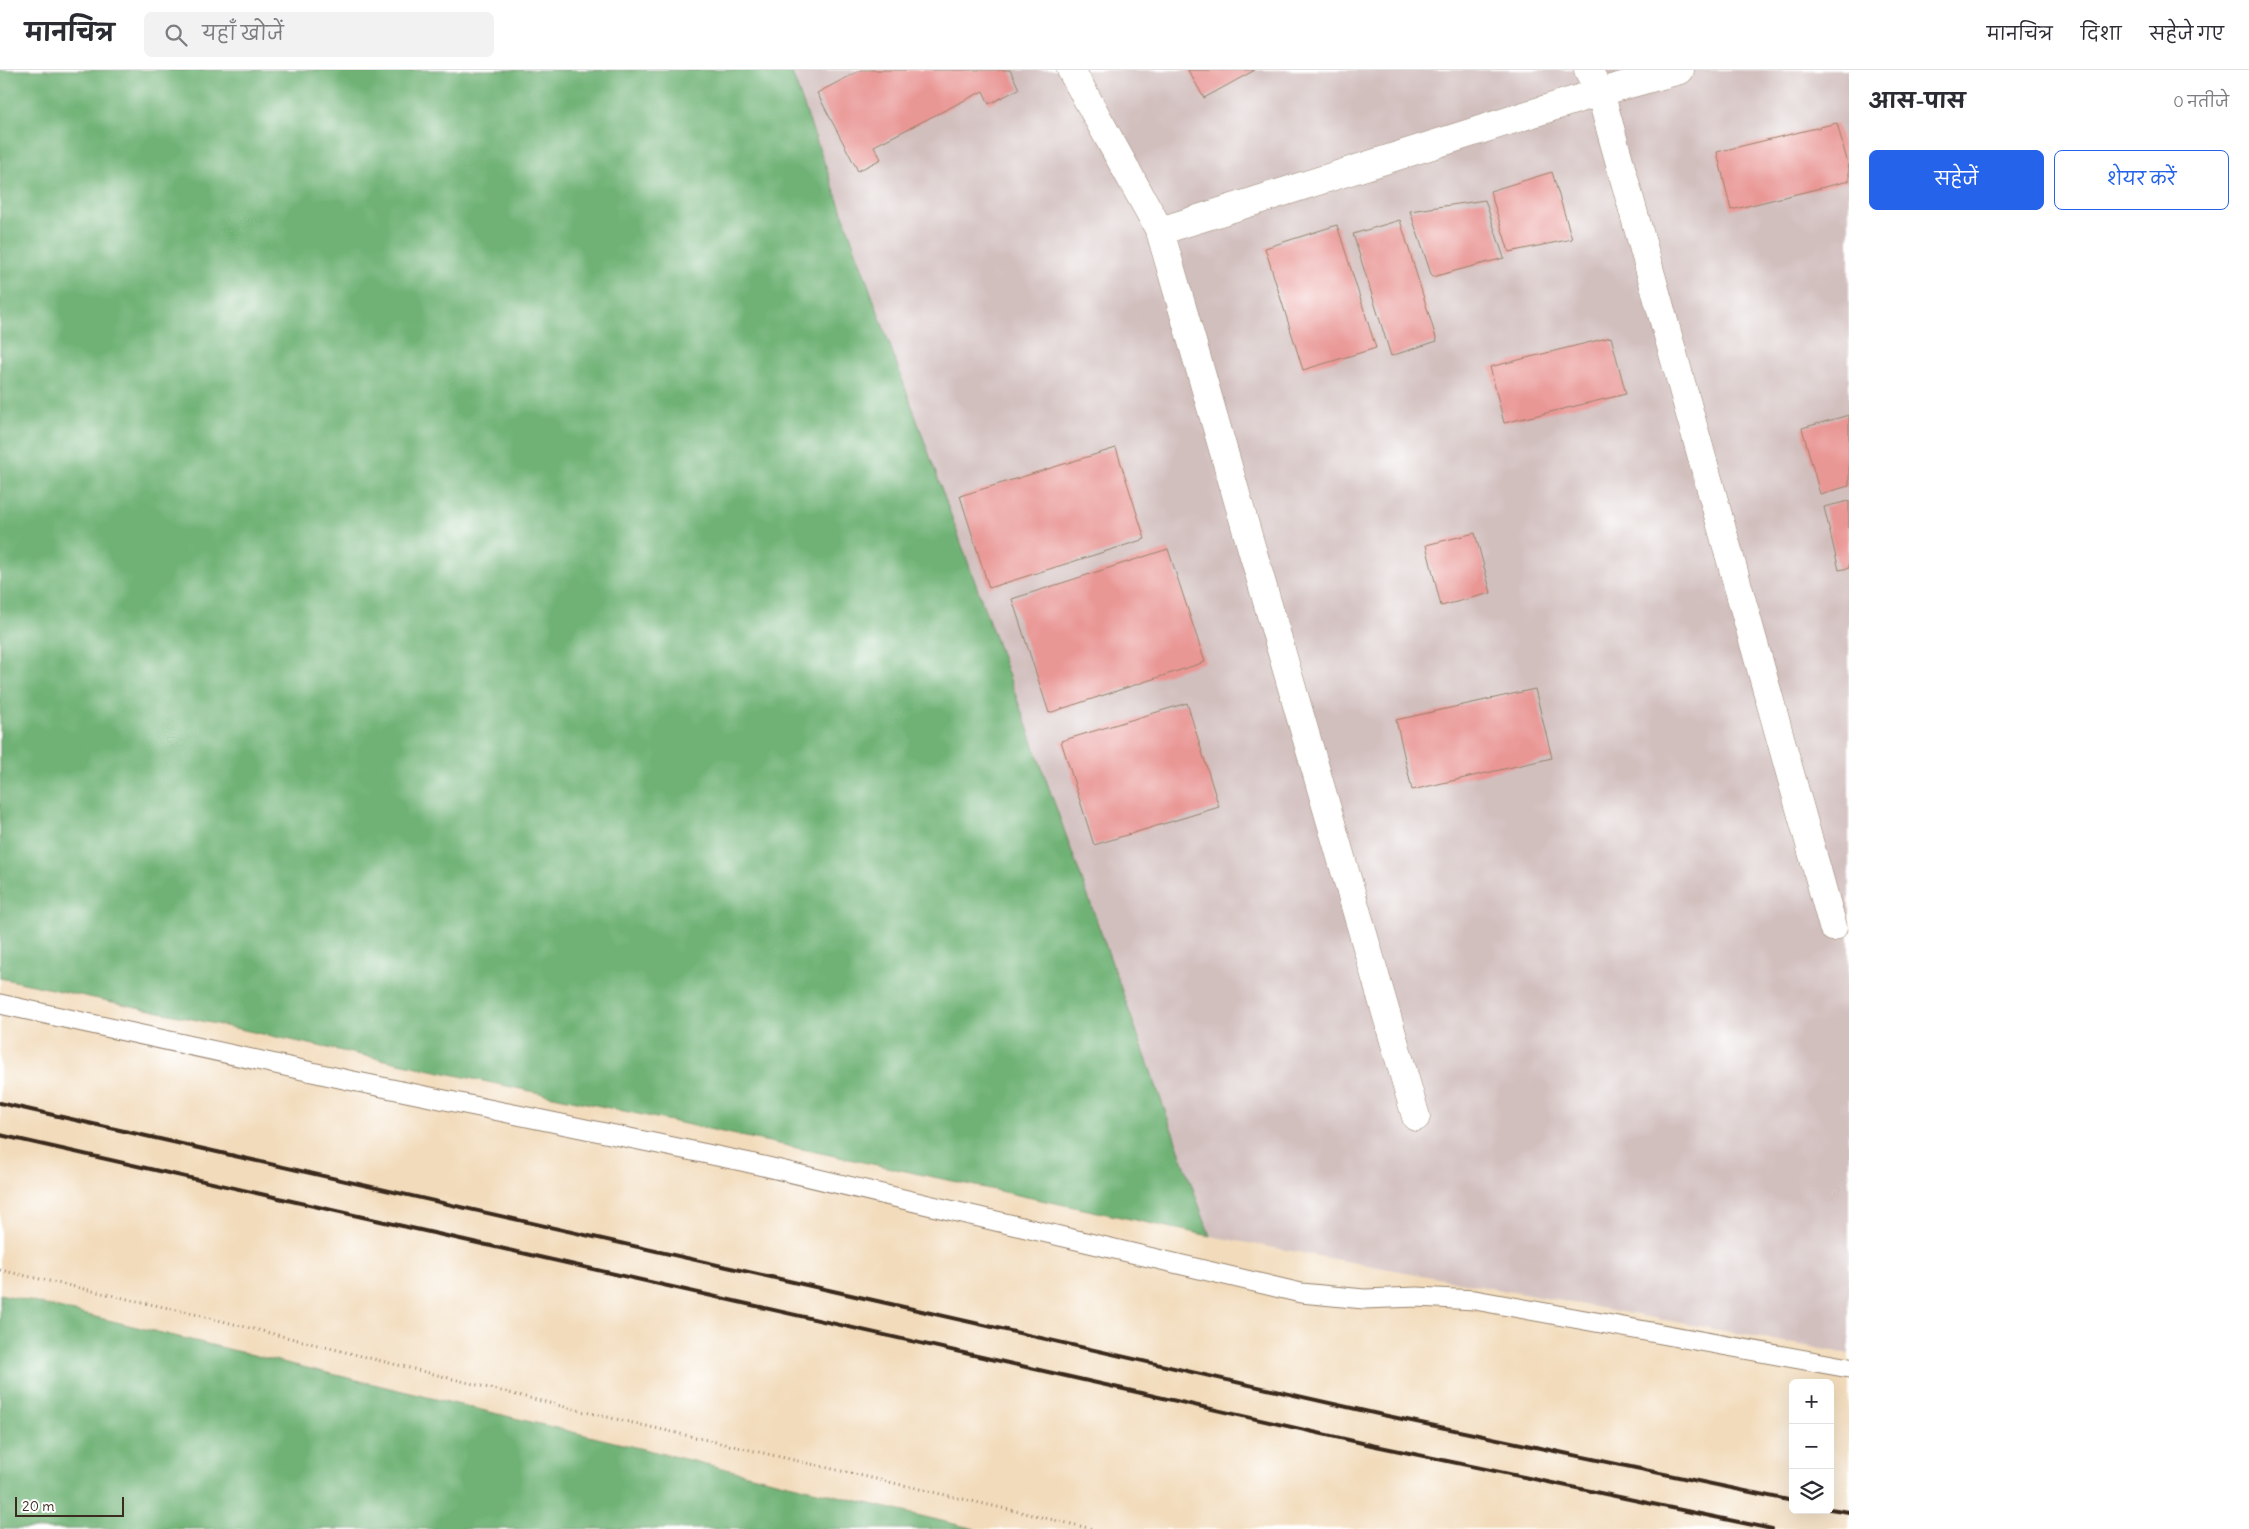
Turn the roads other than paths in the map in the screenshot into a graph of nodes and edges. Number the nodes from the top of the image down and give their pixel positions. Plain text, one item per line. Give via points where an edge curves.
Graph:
1 (1071, 70) edge
2 (1680, 70) edge
3 (1594, 81) edge
4 (1160, 231) junction
5 (1833, 927) dead end
6 (0, 1004) edge
7 (1416, 1117) dead end
8 (1849, 1368) edge

1 - 4 street
2 - 3 street
3 - 4 street
3 - 5 street
4 - 7 street
6 - 8 lane via 746,1162 1301,1293 1364,1299 1475,1300

